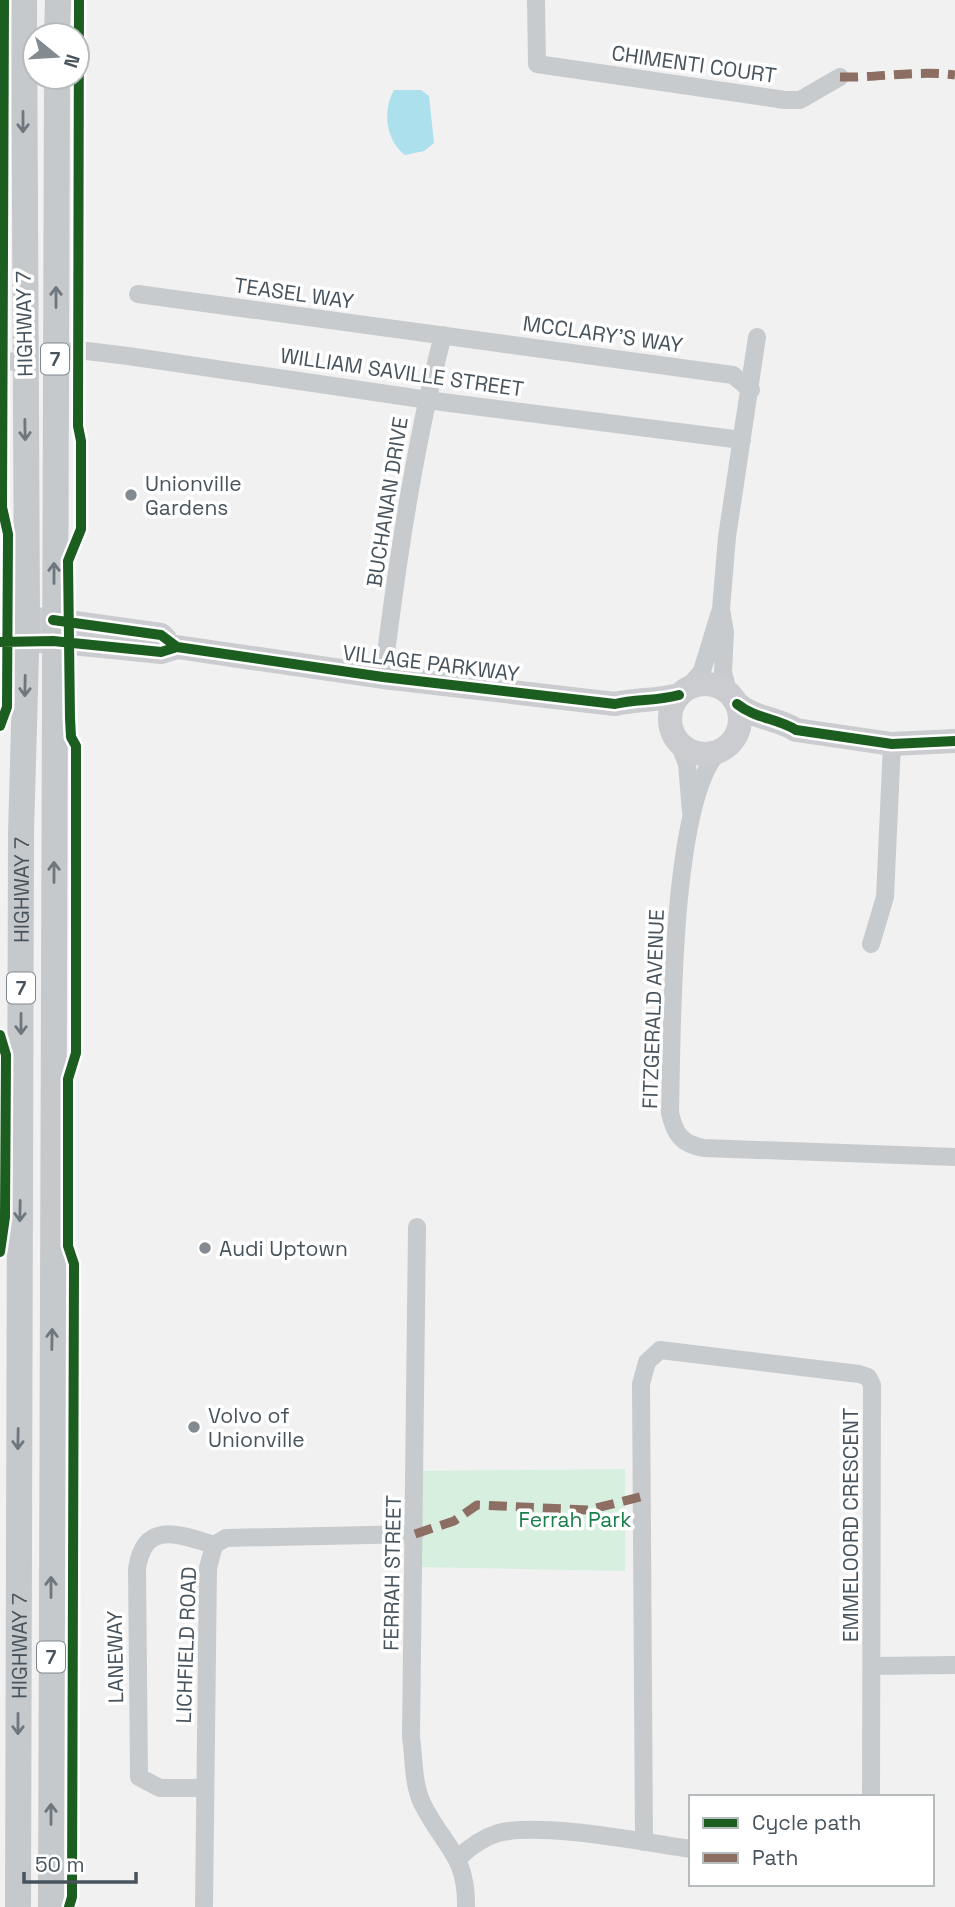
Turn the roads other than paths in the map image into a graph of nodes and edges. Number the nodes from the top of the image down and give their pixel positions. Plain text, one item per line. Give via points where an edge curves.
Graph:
1 (24, 0) edge
2 (58, 0) edge
3 (537, 0) edge
4 (57, 21) edge
5 (840, 77) dead end
6 (57, 91) edge
7 (138, 294) dead end
8 (443, 335) junction
9 (757, 337) dead end
10 (55, 352) junction
11 (12, 362) edge
12 (751, 390) junction
13 (428, 399) junction
14 (742, 440) junction
15 (721, 609) junction
16 (0, 618) edge
17 (53, 631) junction
18 (17, 634) edge
19 (383, 677) junction
20 (683, 691) junction
21 (733, 698) junction
22 (615, 704) junction
23 (796, 730) junction
24 (676, 737) junction
25 (955, 741) edge
26 (892, 744) junction
27 (725, 746) junction
28 (691, 811) junction
29 (871, 944) dead end
30 (955, 1157) edge
31 (417, 1227) dead end
32 (415, 1534) junction
33 (214, 1545) junction
34 (955, 1665) edge
35 (872, 1666) junction
36 (205, 1788) junction
37 (871, 1795) edge
38 (644, 1842) junction
39 (689, 1849) edge
40 (458, 1858) junction
41 (18, 1907) edge
42 (51, 1907) edge
43 (204, 1907) edge
44 (466, 1907) edge

1 -> 11 main road, HIGHWAY 7 / 7
2 - 4 main road
3 - 5 street, CHIMENTI COURT via 537,64 785,100 800,100
10 -> 6 main road, HIGHWAY 7 / 7
7 - 8 street, TEASEL WAY
8 - 12 street, MCCLARY'S WAY via 733,375
8 - 13 street, BUCHANAN DRIVE
9 - 12 street
10 - 13 street, WILLIAM SAVILLE STREET via 88,351
17 -> 10 main road, HIGHWAY 7 / 7
11 -> 18 main road, HIGHWAY 7 / 7
12 - 14 street
13 - 14 street, WILLIAM SAVILLE STREET
13 - 19 street, BUCHANAN DRIVE
14 - 15 street
15 - 20 street via 702,671
15 - 21 street via 723,672
16 - 18 main road, VILLAGE PARKWAY
17 - 18 main road, VILLAGE PARKWAY
17 - 19 main road, VILLAGE PARKWAY via 161,652 177,647
42 -> 17 main road, HIGHWAY 7 / 7
18 -> 41 main road, HIGHWAY 7 / 7 via 21,833
19 - 22 main road, VILLAGE PARKWAY
20 - 21 main road via 709,684
20 - 22 main road, VILLAGE PARKWAY via 660,700
20 - 24 main road via 671,712
21 - 23 main road via 756,716
21 - 27 main road via 740,723
22 - 24 main road, VILLAGE PARKWAY
23 - 26 main road
23 - 27 main road via 755,735
24 - 27 main road via 697,753
24 - 28 street, FITZGERALD AVENUE via 687,764
25 - 26 main road
26 - 29 street via 885,897
27 - 28 street, FITZGERALD AVENUE via 708,767
28 - 30 street, FITZGERALD AVENUE via 676,933 670,1113 675,1132 688,1145 704,1148
31 - 32 street, FERRAH STREET
32 - 33 street, LICHFIELD ROAD via 226,1538
32 - 40 street, FERRAH STREET via 411,1737 416,1779 421,1800
33 - 36 street, LICHFIELD ROAD via 208,1568
33 - 36 street, LANEWAY via 159,1535 147,1540 137,1569 139,1777 160,1788
34 - 35 street
35 - 37 street, EMMELOORD CRESCENT
35 - 38 street, EMMELOORD CRESCENT via 873,1395 868,1377 673,1349 652,1354 641,1384
36 - 43 street, LICHFIELD ROAD
38 - 39 street
38 - 40 street via 515,1830 475,1843
40 - 44 street, FERRAH STREET via 467,1880

